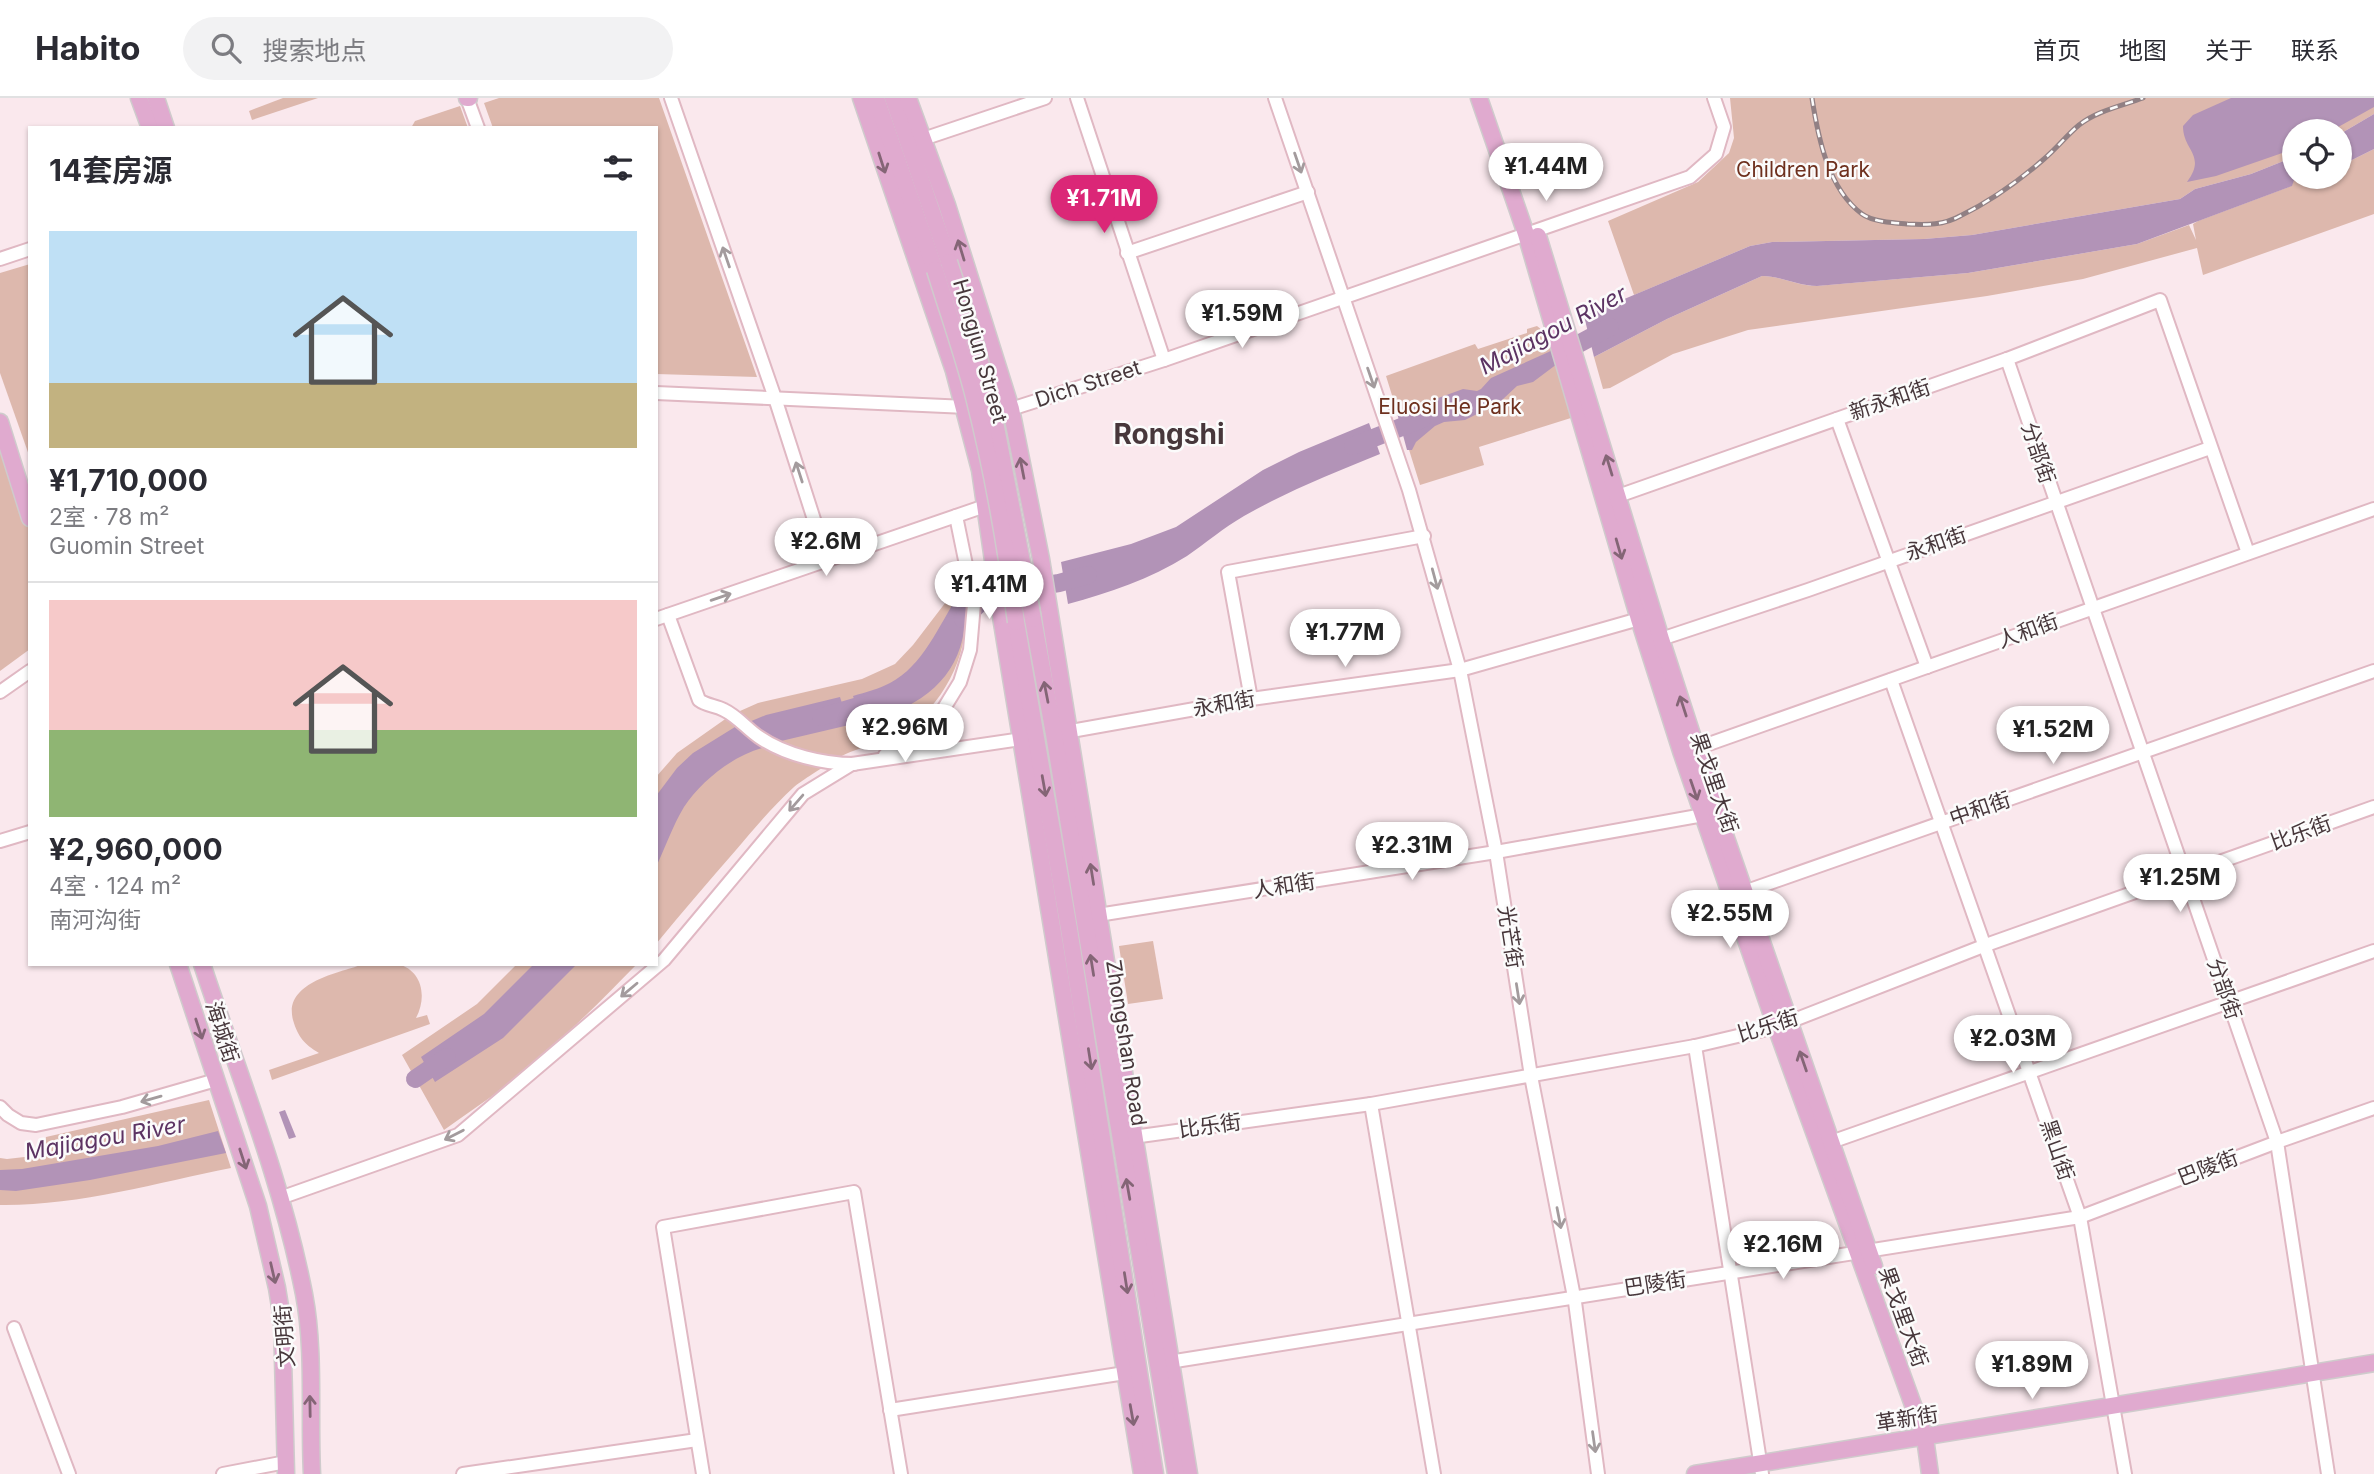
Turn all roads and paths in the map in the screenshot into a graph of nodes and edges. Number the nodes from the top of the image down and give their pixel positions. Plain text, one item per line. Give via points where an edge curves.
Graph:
1 (129, 98) edge
2 (139, 98) edge
3 (156, 98) edge
4 (468, 98) edge
5 (671, 98) edge
6 (861, 98) edge
7 (893, 98) edge
8 (908, 98) edge
9 (1045, 98) edge
10 (1077, 98) edge
11 (1275, 98) edge
12 (1479, 98) edge
13 (1491, 98) edge
14 (1714, 98) edge
15 (876, 99) edge
16 (139, 126) edge
17 (149, 126) edge
18 (165, 126) edge
19 (477, 126) edge
20 (923, 139) junction
21 (1308, 191) junction
22 (947, 205) junction
23 (1531, 232) junction
24 (939, 235) junction
25 (28, 250) edge
26 (1127, 253) junction
27 (0, 259) edge
28 (942, 266) junction
29 (1344, 297) junction
30 (2007, 359) junction
31 (1164, 360) junction
32 (658, 393) edge
33 (775, 398) junction
34 (963, 406) junction
35 (1011, 409) junction
36 (1585, 410) junction
37 (1837, 419) junction
38 (0, 422) edge
39 (2210, 448) junction
40 (1618, 496) junction
41 (1028, 501) junction
42 (2055, 502) junction
43 (985, 506) junction
44 (2374, 509) edge
45 (28, 513) edge
46 (956, 516) junction
47 (1423, 536) junction
48 (2248, 553) junction
49 (827, 560) junction
50 (1887, 561) junction
51 (1009, 565) junction
52 (2092, 608) junction
53 (662, 617) edge
54 (1033, 619) joint
55 (1639, 619) junction
56 (1009, 622) joint
57 (1661, 639) junction
58 (1927, 667) junction
59 (1460, 670) junction
60 (2374, 671) edge
61 (28, 672) edge
62 (1891, 680) junction
63 (0, 692) edge
64 (1251, 699) junction
65 (1062, 732) junction
66 (1029, 738) junction
67 (1689, 751) junction
68 (2143, 752) junction
69 (852, 764) junction
70 (2374, 807) edge
71 (1710, 814) junction
72 (1941, 823) junction
73 (28, 833) edge
74 (0, 841) edge
75 (1496, 852) junction
76 (2184, 876) junction
77 (1744, 892) junction
78 (1098, 915) junction
79 (1985, 946) junction
80 (2374, 951) edge
81 (658, 965) edge
82 (179, 966) edge
83 (203, 966) edge
84 (657, 966) edge
85 (2229, 1002) junction
86 (1782, 1024) junction
87 (1695, 1046) junction
88 (2029, 1073) junction
89 (1531, 1076) junction
90 (216, 1080) junction
91 (1371, 1104) junction
92 (0, 1107) edge
93 (2374, 1108) edge
94 (1133, 1137) junction
95 (1831, 1142) junction
96 (2277, 1142) junction
97 (280, 1198) junction
98 (258, 1206) joint
99 (2080, 1217) junction
100 (1863, 1251) junction
101 (1730, 1272) junction
102 (1574, 1297) junction
103 (1408, 1324) junction
104 (14, 1328) dead end
105 (1169, 1362) junction
106 (2374, 1363) edge
107 (2312, 1372) junction
108 (1125, 1373) junction
109 (2114, 1405) junction
110 (890, 1410) junction
111 (1929, 1437) junction
112 (698, 1440) junction
113 (286, 1468) edge
114 (1761, 1469) edge
115 (69, 1474) edge
116 (223, 1474) edge
117 (312, 1474) edge
118 (463, 1474) edge
119 (703, 1474) edge
120 (901, 1474) edge
121 (1142, 1474) edge
122 (1155, 1474) edge
123 (1176, 1474) edge
124 (1188, 1474) edge
125 (1434, 1474) edge
126 (1598, 1474) edge
127 (1695, 1474) edge
128 (1930, 1474) edge
129 (1940, 1474) edge
130 (2124, 1474) edge
131 (2328, 1474) edge

1 - 16 main road
2 - 17 main road
3 - 18 main road
4 - 19 street
33 -> 5 street
6 -> 34 main road, Hongjun Street
7 - 24 main road, Hongjun Street
8 - 20 main road, Hongjun Street
9 - 20 street
10 - 26 street
11 -> 21 street, 光芒街
12 - 23 main road, 果戈里大街
13 - 23 main road, 果戈里大街
14 - 23 street, Dich Street via 1724,127 1716,154 1690,177
15 - 28 main road, Hongjun Street
20 - 22 main road, Hongjun Street
21 - 26 street
21 - 29 street, 光芒街
22 - 24 main road
35 -> 22 main road, Hongjun Street
23 - 29 street, Dich Street
23 - 36 main road, 果戈里大街
24 - 28 main road, Hongjun Street
25 - 27 street
26 - 31 street
28 - 51 main road, Hongjun Street, bridge via 982,368
29 - 31 street, Dich Street
29 -> 47 street, 光芒街
30 - 37 street, 新永和街
30 - 39 street, 新永和街 via 2160,300
30 - 42 street, 分部街
31 - 35 street, Dich Street
32 - 33 street, Dich Street
33 - 34 street, Dich Street
49 -> 33 street
34 - 35 street, Dich Street
34 - 43 main road, Hongjun Street
41 -> 35 main road, Hongjun Street
40 -> 36 main road, 果戈里大街
36 -> 55 main road, 果戈里大街
37 - 40 street, 新永和街
37 - 50 street
38 - 45 main road
39 - 42 street, 永和街
39 - 48 street
40 - 57 main road, 果戈里大街
41 - 51 main road
41 - 65 main road, Hongjun Street via 1051,619
42 - 50 street, 永和街
42 - 52 street, 分部街
43 - 46 street
43 - 51 main road, Hongjun Street
44 - 48 street, 人和街
46 - 49 street
46 - 69 street via 974,604 970,650 960,682 922,733 894,752
47 -> 59 street, 光芒街
47 - 64 street via 1228,572
48 - 52 street, 人和街
53 -> 49 street
50 - 57 street, 永和街
50 - 58 street
51 - 54 main road, Hongjun Street, bridge
51 - 56 main road, Hongjun Street, bridge
52 - 58 street, 人和街
52 - 68 street, 分部街
53 - 69 street via 705,705 724,710 761,739 791,753
65 -> 54 main road, Zhongshan Road
55 - 59 street, 永和街
55 - 67 main road, 果戈里大街
56 - 66 main road, Zhongshan Road
67 -> 57 main road, 果戈里大街
58 - 62 street, 人和街
59 - 64 street, 永和街
59 - 75 street, 光芒街
60 - 68 street, 中和街
61 - 63 street
62 - 67 street, 人和街
62 - 72 street, 黑山街
64 - 65 street, 永和街
78 -> 65 main road
123 -> 65 main road, Zhongshan Road
66 - 69 street
66 - 108 main road
66 -> 122 main road, Zhongshan Road via 1073,956
67 - 71 main road, 果戈里大街
68 - 72 street, 中和街
68 - 76 street, 分部街
69 -> 81 street via 803,794
70 - 76 street, 比乐街
71 - 75 street, 人和街
71 - 77 main road, 果戈里大街
71 - 86 main road, 果戈里大街
72 - 77 street, 中和街
72 - 79 street, 黑山街
73 - 74 street
75 - 78 street, 人和街
75 -> 89 street, 光芒街
76 - 79 street, 比乐街
76 - 85 street, 分部街
77 - 86 main road, 果戈里大街
78 - 94 main road
79 - 86 street, 比乐街
79 - 88 street, 黑山街
80 - 85 street
82 -> 90 main road, 海城街
83 - 97 main road, 海城街
84 -> 97 street via 458,1135
85 - 88 street
85 - 96 street, 分部街
86 - 87 street, 比乐街
95 -> 86 main road, 果戈里大街
86 - 100 main road, 果戈里大街
87 - 89 street, 比乐街
87 - 101 street
88 - 95 street
88 - 99 street, 黑山街
89 - 91 street, 比乐街
89 -> 102 street, 光芒街
90 -> 92 street via 36,1125 21,1123
90 -> 98 main road, 海城街
91 - 94 street, 比乐街
91 - 103 street
93 - 96 street, 巴陵街
94 - 105 main road
95 - 100 main road, 果戈里大街
96 - 99 street, 巴陵街
96 - 107 street, 分部街
117 -> 97 main road, 文明街 via 309,1329
98 -> 113 main road, 文明街 via 282,1319
99 - 100 street, 巴陵街
99 - 109 street, 黑山街
100 - 101 street, 巴陵街
100 - 111 main road, 果戈里大街
101 - 102 street, 巴陵街
101 - 114 street
102 - 103 street, 巴陵街
102 -> 126 street, 光芒街
103 - 105 street, 巴陵街
103 - 125 street
104 - 115 street
105 - 124 main road
106 - 107 main road, 革新街
107 - 109 main road, 革新街
107 - 131 street, 分部街
108 - 110 street
108 -> 121 main road
109 - 111 main road, 革新街
109 - 130 street, 黑山街
110 - 112 street via 854,1192 663,1227
110 - 120 street
111 - 114 main road, 革新街
111 - 128 main road, 果戈里大街
111 - 129 main road, 果戈里大街
112 - 118 street
112 - 119 street
113 - 116 street
114 - 127 main road, 革新街

